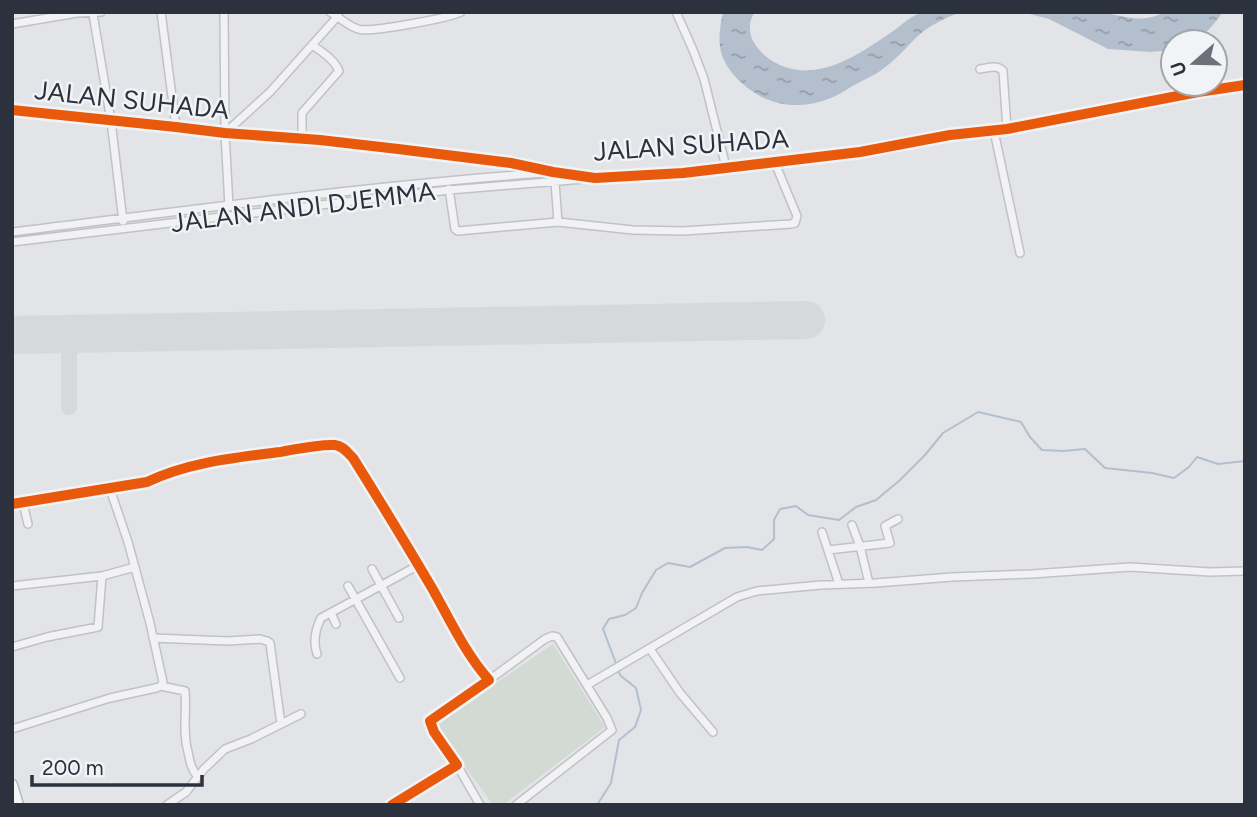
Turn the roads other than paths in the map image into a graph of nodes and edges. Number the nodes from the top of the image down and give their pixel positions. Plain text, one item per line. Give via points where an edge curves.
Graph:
1 (161, 12) edge
2 (224, 12) edge
3 (461, 12) edge
4 (676, 12) edge
5 (97, 13) edge
6 (334, 14) edge
7 (12, 24) edge
8 (312, 45) junction
9 (980, 69) dead end
10 (1245, 85) edge
11 (12, 110) edge
12 (111, 121) junction
13 (176, 127) junction
14 (1007, 129) junction
15 (994, 131) junction
16 (225, 133) junction
17 (302, 139) junction
18 (775, 163) junction
19 (726, 167) junction
20 (553, 172) junction
21 (595, 178) junction
22 (449, 180) junction
23 (555, 182) junction
24 (368, 190) junction
25 (449, 190) junction
26 (370, 199) junction
27 (229, 205) junction
28 (230, 215) junction
29 (123, 218) junction
30 (558, 222) junction
31 (124, 228) junction
32 (13, 238) edge
33 (1020, 253) dead end
34 (110, 489) junction
35 (23, 503) junction
36 (12, 504) edge
37 (898, 519) dead end
38 (28, 524) dead end
39 (852, 526) dead end
40 (822, 532) dead end
41 (860, 546) junction
42 (828, 550) junction
43 (419, 565) junction
44 (135, 568) junction
45 (372, 569) dead end
46 (1245, 571) edge
47 (102, 576) junction
48 (869, 583) junction
49 (839, 584) junction
50 (382, 585) junction
51 (12, 586) edge
52 (348, 586) dead end
53 (356, 599) junction
54 (331, 613) junction
55 (399, 618) dead end
56 (336, 624) dead end
57 (153, 638) junction
58 (12, 646) edge
59 (650, 649) junction
60 (317, 654) dead end
61 (400, 678) dead end
62 (489, 680) junction
63 (587, 685) junction
64 (161, 686) junction
65 (301, 714) dead end
66 (281, 723) junction
67 (12, 729) edge
68 (713, 732) dead end
69 (457, 765) junction
70 (198, 777) junction
71 (12, 785) edge
72 (18, 805) edge
73 (167, 805) edge
74 (392, 805) edge
75 (480, 805) edge
76 (516, 805) edge

1 - 13 street
2 - 16 street
3 - 6 street via 372,30 361,30
4 - 19 street via 704,79
5 - 7 street
5 - 12 street
6 - 8 street
8 - 16 street
8 - 17 street via 339,71 302,113
9 - 14 street via 1003,71
10 - 14 street, JALAN SUHADA
11 - 12 street, JALAN SUHADA
12 - 13 street, JALAN SUHADA
12 - 29 street
13 - 16 street, JALAN SUHADA
14 - 15 street, JALAN SUHADA
15 - 18 street, JALAN SUHADA
15 - 33 street
16 - 17 street, JALAN SUHADA
16 - 27 street
17 - 20 street, JALAN SUHADA
18 - 19 street, JALAN SUHADA
18 - 30 street via 797,216 795,223 683,231
19 - 21 street, JALAN SUHADA
20 - 21 street, JALAN SUHADA
20 - 22 street, JALAN ANDI DJEMMA
21 - 23 street, JALAN ANDI DJEMMA
22 - 24 street, JALAN ANDI DJEMMA
22 - 25 street
23 - 25 street, JALAN ANDI DJEMMA
23 - 30 street
24 - 26 street
24 - 27 street, JALAN ANDI DJEMMA
25 - 26 street, JALAN ANDI DJEMMA
25 - 30 street via 458,231
26 - 28 street, JALAN ANDI DJEMMA
27 - 28 street
27 - 29 street, JALAN ANDI DJEMMA
28 - 31 street, JALAN ANDI DJEMMA
29 - 31 street
29 - 32 street, JALAN ANDI DJEMMA
31 - 32 street, JALAN ANDI DJEMMA
34 - 35 street
34 - 43 street via 190,466 336,445 352,457
34 - 44 street
35 - 36 street
35 - 38 street
37 - 41 street via 885,526 890,543
39 - 41 street
40 - 42 street
41 - 42 street
41 - 48 street
42 - 49 street
43 - 50 street
43 - 62 street
44 - 47 street
44 - 57 street
45 - 50 street
46 - 48 street via 1130,567
47 - 51 street
47 - 58 street via 99,627
48 - 49 street
49 - 59 street via 737,597
50 - 53 street
50 - 55 street
52 - 53 street
53 - 54 street
53 - 61 street
54 - 56 street
54 - 60 street via 319,621 314,645
57 - 64 street
57 - 66 street via 267,641
59 - 63 street
59 - 68 street
62 - 63 street via 552,636
62 - 69 street via 430,721 433,733
63 - 76 street via 611,730
64 - 67 street
64 - 70 street via 185,691 184,736
65 - 66 street
66 - 70 street via 225,749
69 - 74 street
69 - 75 street
70 - 73 street
71 - 72 highway

